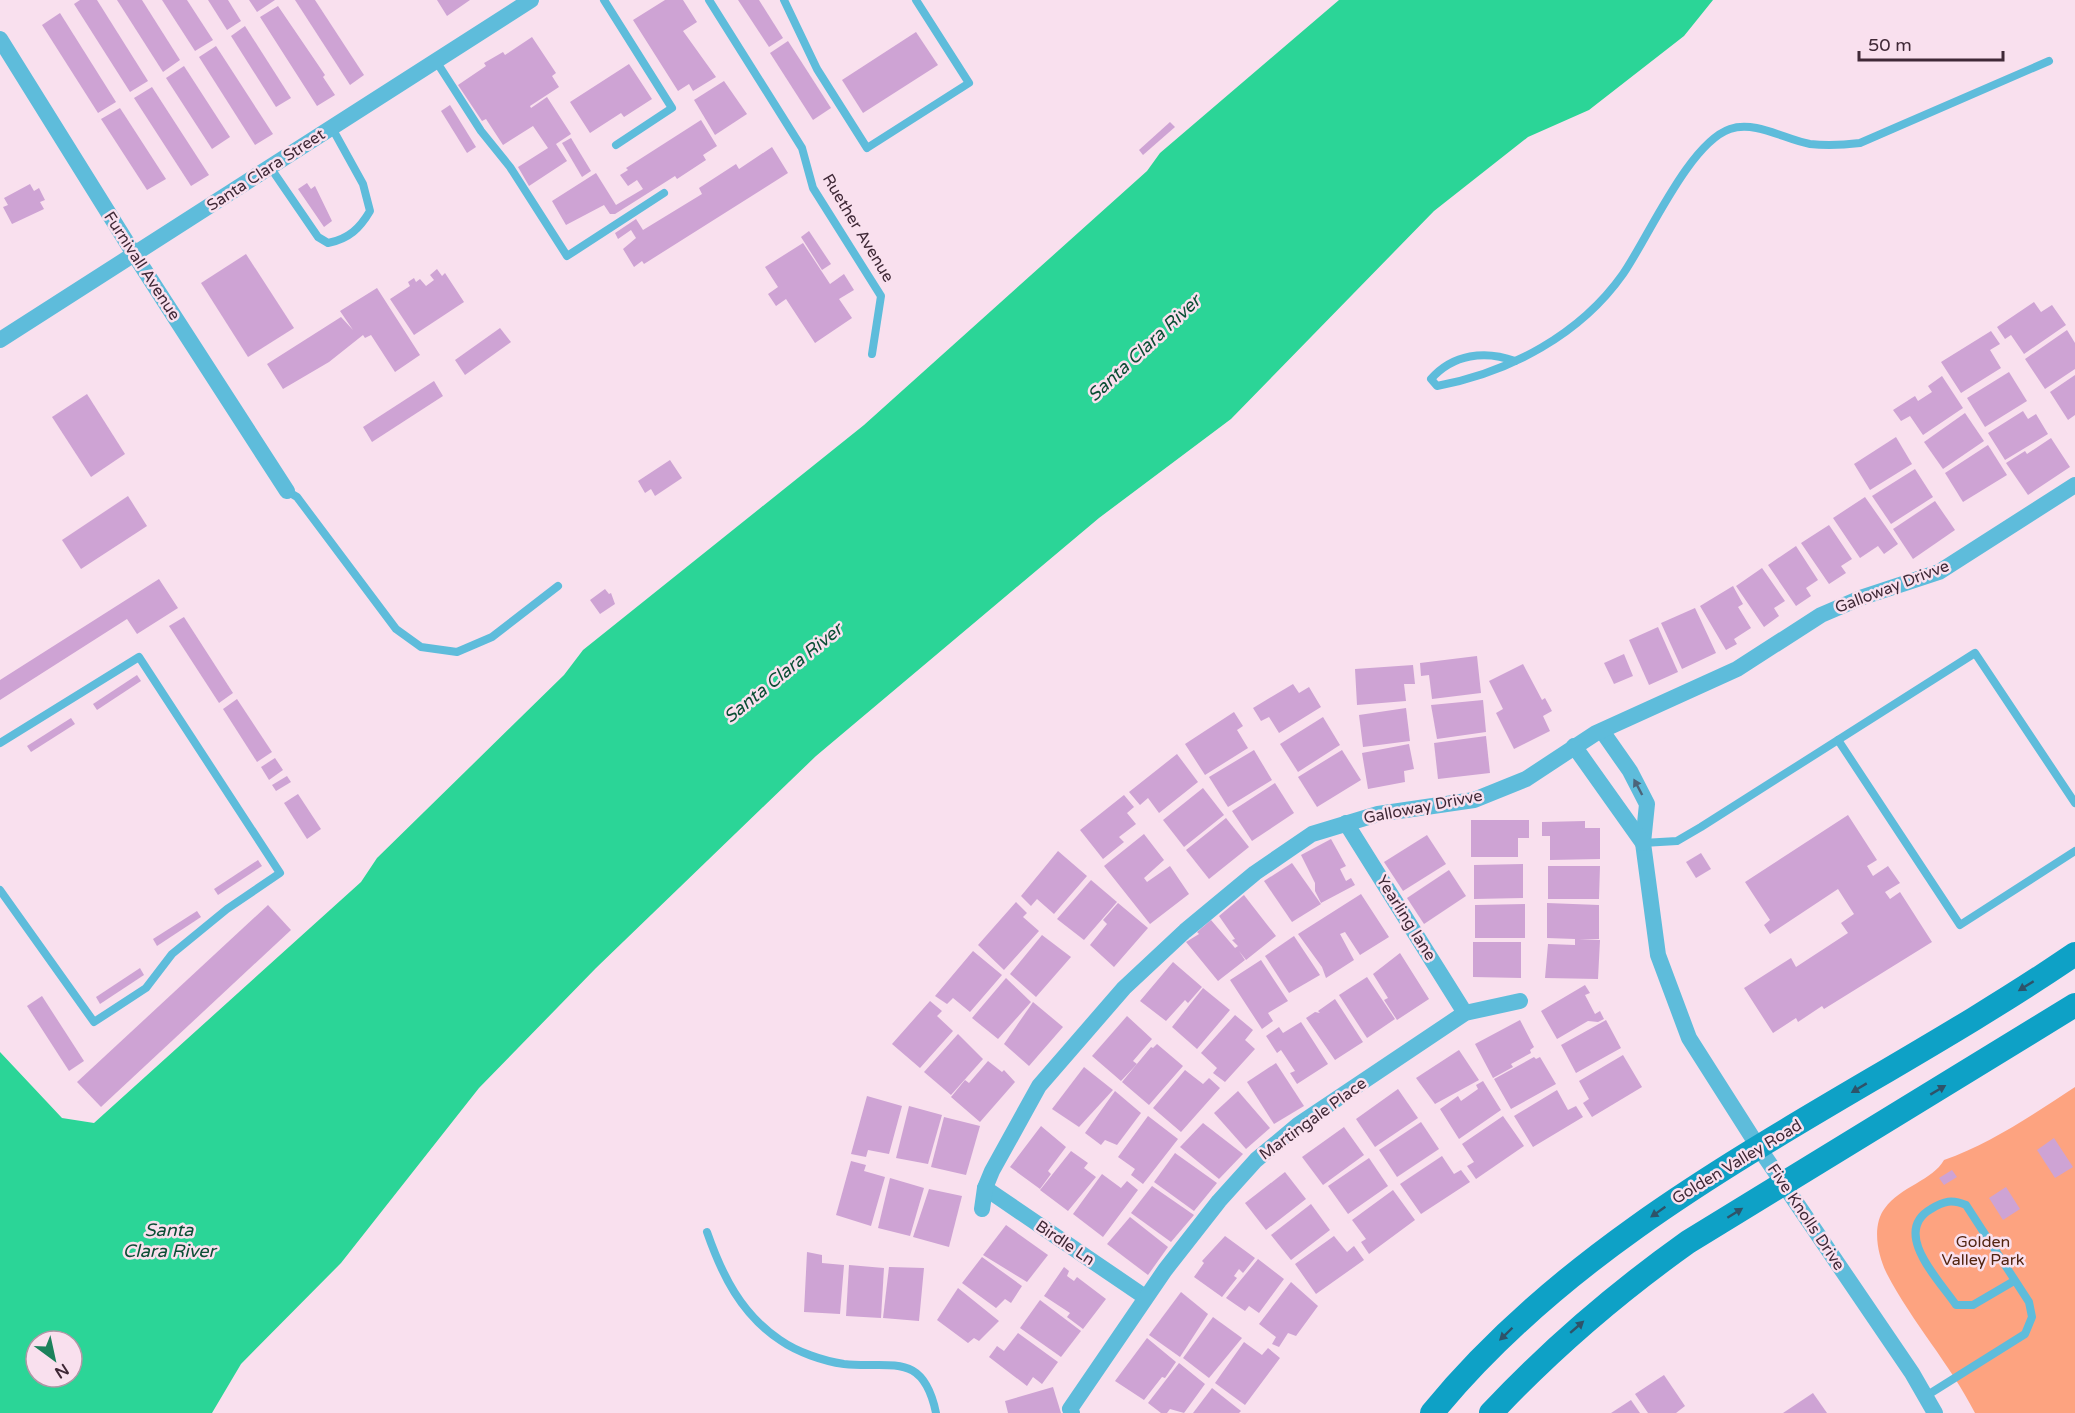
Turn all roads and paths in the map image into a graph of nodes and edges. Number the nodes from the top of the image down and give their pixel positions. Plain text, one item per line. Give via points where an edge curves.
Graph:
1 (531, 0) edge
2 (604, 0) edge
3 (709, 0) edge
4 (784, 0) edge
5 (916, 0) edge
6 (0, 39) edge
7 (436, 61) junction
8 (2049, 61) dead end
9 (332, 128) junction
10 (616, 146) dead end
11 (270, 167) junction
12 (664, 193) dead end
13 (134, 254) junction
14 (0, 340) edge
15 (872, 354) dead end
16 (1515, 361) junction
17 (2075, 485) edge
18 (287, 491) joint
19 (558, 586) dead end
20 (1602, 731) junction
21 (1838, 740) junction
22 (0, 743) edge
23 (1574, 746) junction
24 (2075, 803) edge
25 (1346, 824) junction
26 (1643, 843) junction
27 (2075, 851) edge
28 (0, 890) edge
29 (2075, 954) edge
30 (1520, 1001) dead end
31 (2075, 1005) edge
32 (1465, 1013) junction
33 (1759, 1149) junction
34 (1783, 1184) junction
35 (985, 1188) junction
36 (982, 1209) dead end
37 (707, 1232) dead end
38 (2014, 1281) junction
39 (1145, 1297) junction
40 (1926, 1396) junction
41 (936, 1413) edge
42 (1072, 1413) edge
43 (1432, 1413) edge
44 (1491, 1413) edge
45 (1935, 1413) edge

1 - 7 street, Santa Clara Street
2 - 10 lane via 672,108
3 - 15 lane, Ruether Avenue via 802,148 813,188 881,296
4 - 5 lane via 817,69 867,148 969,83
6 - 13 street, Furnivall Avenue
7 - 9 street, Santa Clara Street
7 - 12 lane via 567,256
8 - 16 lane via 1860,143 1810,144 1752,128 1724,132 1708,144 1684,173 1623,274 1589,315 1537,351
9 - 11 street, Santa Clara Street
9 - 11 lane via 363,184 370,211 352,234 328,243 318,237
11 - 13 street, Santa Clara Street
13 - 14 street, Santa Clara Street
13 - 18 street, Furnivall Avenue
16 - 16 lane via 1472,379 1437,386 1431,379 1442,366 1463,357 1496,354
17 - 20 street, Galloway Drivve via 1940,572 1821,615 1737,669
18 - 19 lane via 307,510 396,629 421,647 457,652 492,637
20 - 23 street, Galloway Drivve
26 -> 20 street via 1647,804
21 - 24 lane via 1975,653
21 - 26 lane via 1677,841
21 - 27 lane via 1960,925
22 - 28 lane via 139,657 280,873 172,954 146,988 94,1022
23 - 25 street, Galloway Drivve via 1526,779 1474,800 1378,814
23 - 26 street
25 - 32 street, Yearling lane
25 - 35 street, Galloway Drivve via 1312,834 1255,873 1124,988 1039,1086
26 - 33 street, Five Knolls Drive via 1658,955 1672,994 1689,1038
29 -> 33 main road, Golden Valley Road
30 - 32 street, Martingale Place
34 -> 31 main road
32 - 39 street, Martingale Place via 1298,1125 1256,1160
33 - 34 street, Five Knolls Drive
33 -> 43 main road, Golden Valley Road via 1680,1196 1564,1281 1504,1335
34 - 40 street, Five Knolls Drive
44 -> 34 main road via 1540,1360 1635,1279
35 - 36 street, Galloway Drivve
35 - 39 street, Birdle Ln
37 - 41 lane via 721,1273 758,1323 781,1341 809,1354 843,1364 904,1367 927,1385
38 - 38 lane via 1966,1205 1946,1201 1919,1219 1914,1231 1918,1249 1956,1305 1973,1305
38 - 40 lane via 2029,1302 2032,1317 2025,1335
39 - 42 street, Martingale Place via 1070,1409
40 - 45 street, Five Knolls Drive

